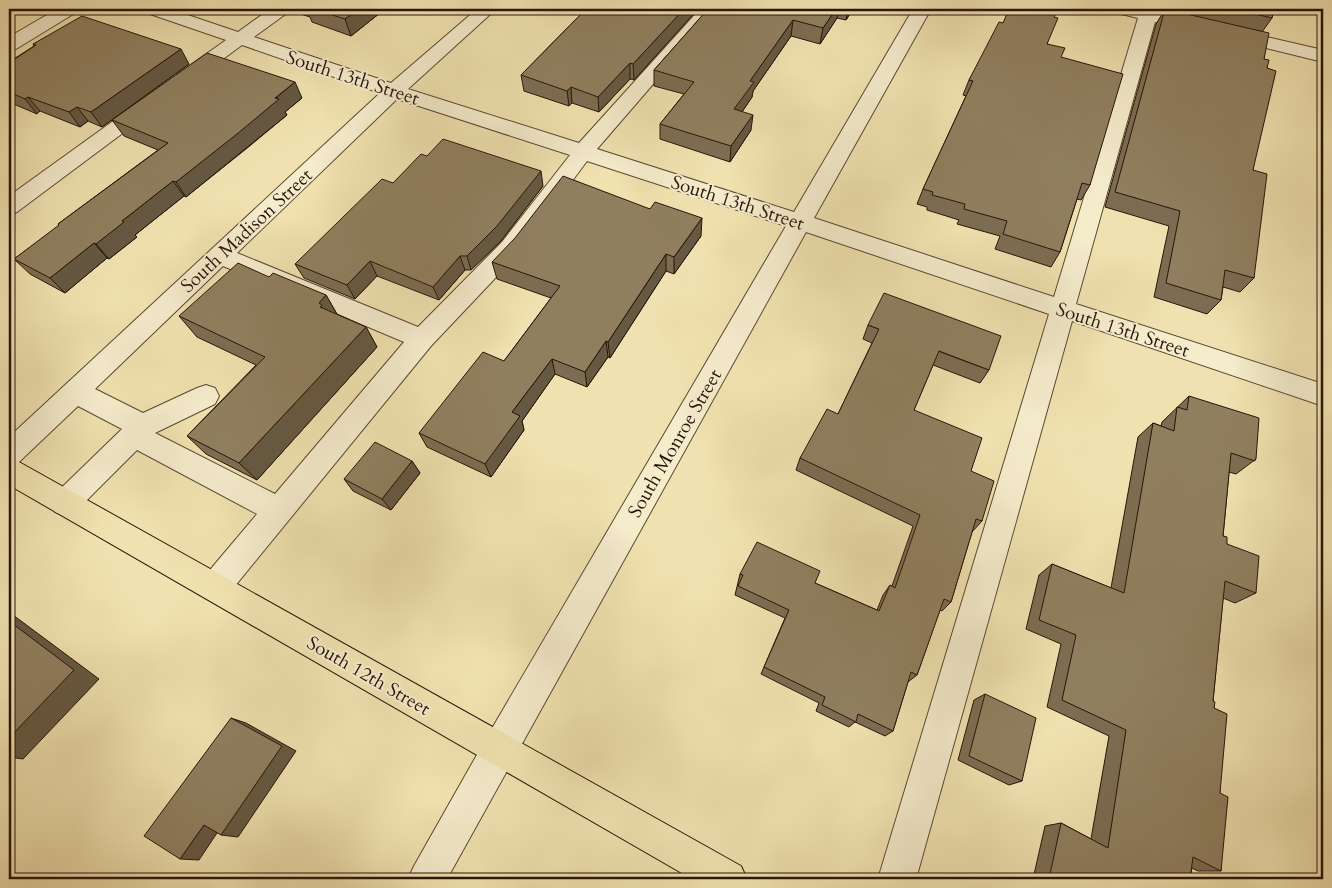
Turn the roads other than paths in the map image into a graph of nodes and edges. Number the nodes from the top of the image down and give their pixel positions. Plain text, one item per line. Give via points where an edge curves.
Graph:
1 (69, 9) edge
2 (153, 9) edge
3 (281, 9) edge
4 (487, 9) edge
5 (709, 9) edge
6 (922, 9) edge
7 (1140, 11) edge
8 (1187, 24) edge
9 (1216, 31) edge
10 (239, 39) junction
11 (9, 45) edge
12 (1323, 56) edge
13 (394, 91) junction
14 (583, 152) junction
15 (9, 207) edge
16 (800, 222) junction
17 (220, 255) junction
18 (1062, 308) junction
19 (422, 339) junction
20 (75, 392) junction
21 (1323, 395) edge
22 (206, 396) dead end
23 (138, 430) junction
24 (9, 454) edge
25 (9, 471) edge
26 (65, 503) junction
27 (279, 510) junction
28 (215, 588) junction
29 (500, 749) junction
30 (428, 879) edge
31 (728, 879) edge
32 (897, 879) edge

1 - 11 street
2 - 10 street, South 13th Street
3 - 10 street
4 - 13 street, South Madison Street
5 - 14 street
6 - 16 street, South Monroe Street
7 - 8 street
7 - 18 street
9 - 12 street
10 - 13 street, South 13th Street
10 - 15 street
13 - 14 street, South 13th Street
13 - 17 street, South Madison Street
14 - 16 street, South 13th Street
14 - 19 street via 510,248
16 - 18 street, South 13th Street
16 - 29 street, South Monroe Street
17 - 19 street
17 - 20 street, South Madison Street
18 - 21 street, South 13th Street
18 - 32 street
19 - 27 street
20 - 23 street
20 - 24 street, South Madison Street
22 - 23 street
23 - 26 street
23 - 27 street
25 - 26 main road, South 12th Street
26 - 28 main road, South 12th Street
27 - 28 street
28 - 29 main road, South 12th Street
29 - 30 street, South Monroe Street
29 - 31 main road, South 12th Street

